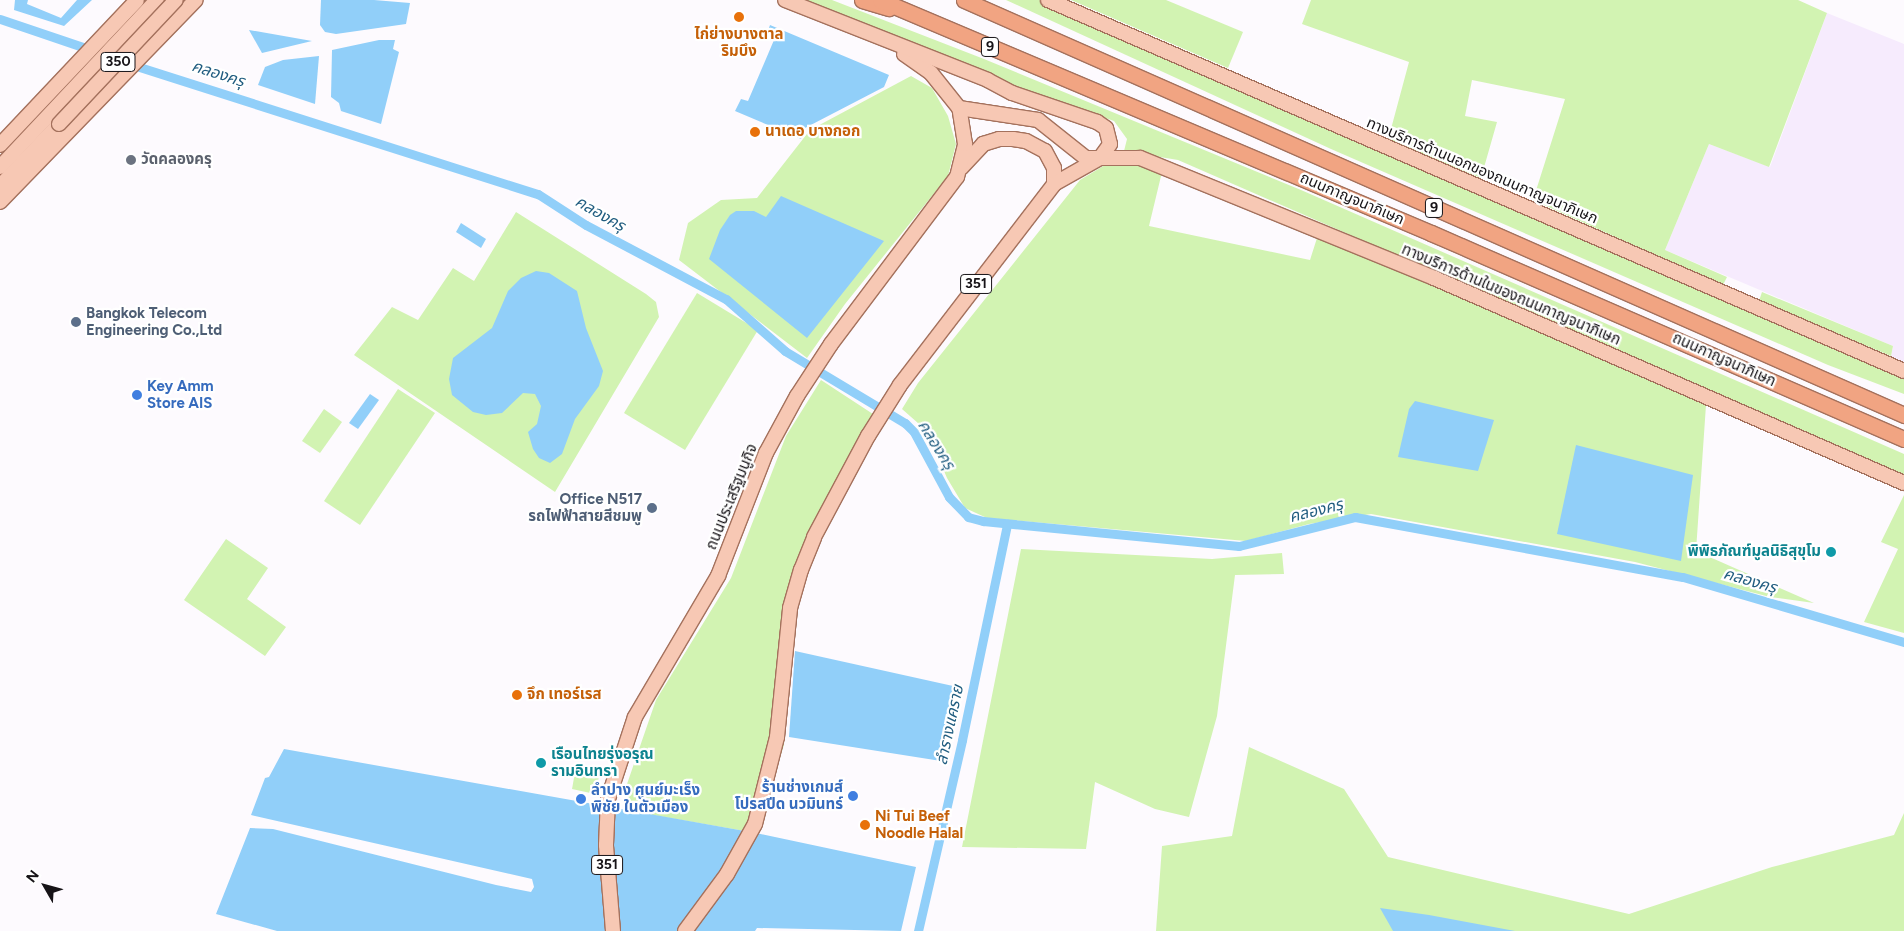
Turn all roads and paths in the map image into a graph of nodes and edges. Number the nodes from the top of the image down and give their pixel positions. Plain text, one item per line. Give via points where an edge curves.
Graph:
1 (137, 0) edge
2 (157, 0) edge
3 (172, 0) edge
4 (176, 0) edge
5 (195, 0) edge
6 (785, 0) edge
7 (862, 0) edge
8 (880, 0) edge
9 (964, 0) edge
10 (1048, 0) edge
11 (919, 17) junction
12 (887, 42) junction
13 (969, 73) junction
14 (952, 95) junction
15 (959, 108) junction
16 (54, 120) junction
17 (0, 145) edge
18 (1100, 158) junction
19 (0, 167) edge
20 (961, 169) junction
21 (1054, 184) junction
22 (0, 186) edge
23 (0, 202) edge
24 (1904, 371) edge
25 (1904, 415) edge
26 (1904, 439) edge
27 (1904, 484) edge
28 (613, 931) edge
29 (685, 931) edge

1 - 17 main road
2 - 16 main road, 350
3 - 5 main road
4 - 16 main road, 350, bridge
5 - 23 main road via 143,58
6 - 12 main road
7 - 11 highway
8 - 11 highway, ถนนกาญจนาภิเษก / 9
9 - 25 highway, ถนนกาญจนาภิเษก / 9
10 - 24 main road, ทางบริการด้านนอกของถนนกาญจนาภิเษก
11 - 26 highway, ถนนกาญจนาภิเษก / 9 via 1422,229
12 - 13 main road
12 - 14 main road via 930,73
13 - 14 main road via 956,81
13 - 18 main road via 1012,94 1103,125 1109,132 1110,144
14 - 15 main road
15 - 18 main road, ทางบริการด้านในของถนนกาญจนาภิเษก via 1038,120 1080,154
15 - 20 main road, ถนนประเสริฐมนูกิจ / 351 via 965,144
16 - 19 main road, 350
16 - 22 main road, 350
18 - 21 main road, 351
18 - 27 main road, ทางบริการด้านในของถนนกาญจนาภิเษก via 1140,158 1434,278
20 - 21 main road via 983,144 1013,139 1045,151 1054,168
20 - 28 main road, ถนนประเสริฐมนูกิจ / 351 via 936,207 830,344 797,396 752,484 718,576 635,717 608,799 606,845
21 - 29 main road, 351 via 900,385 868,436 814,537 801,570 787,633 777,737 763,797 727,874

